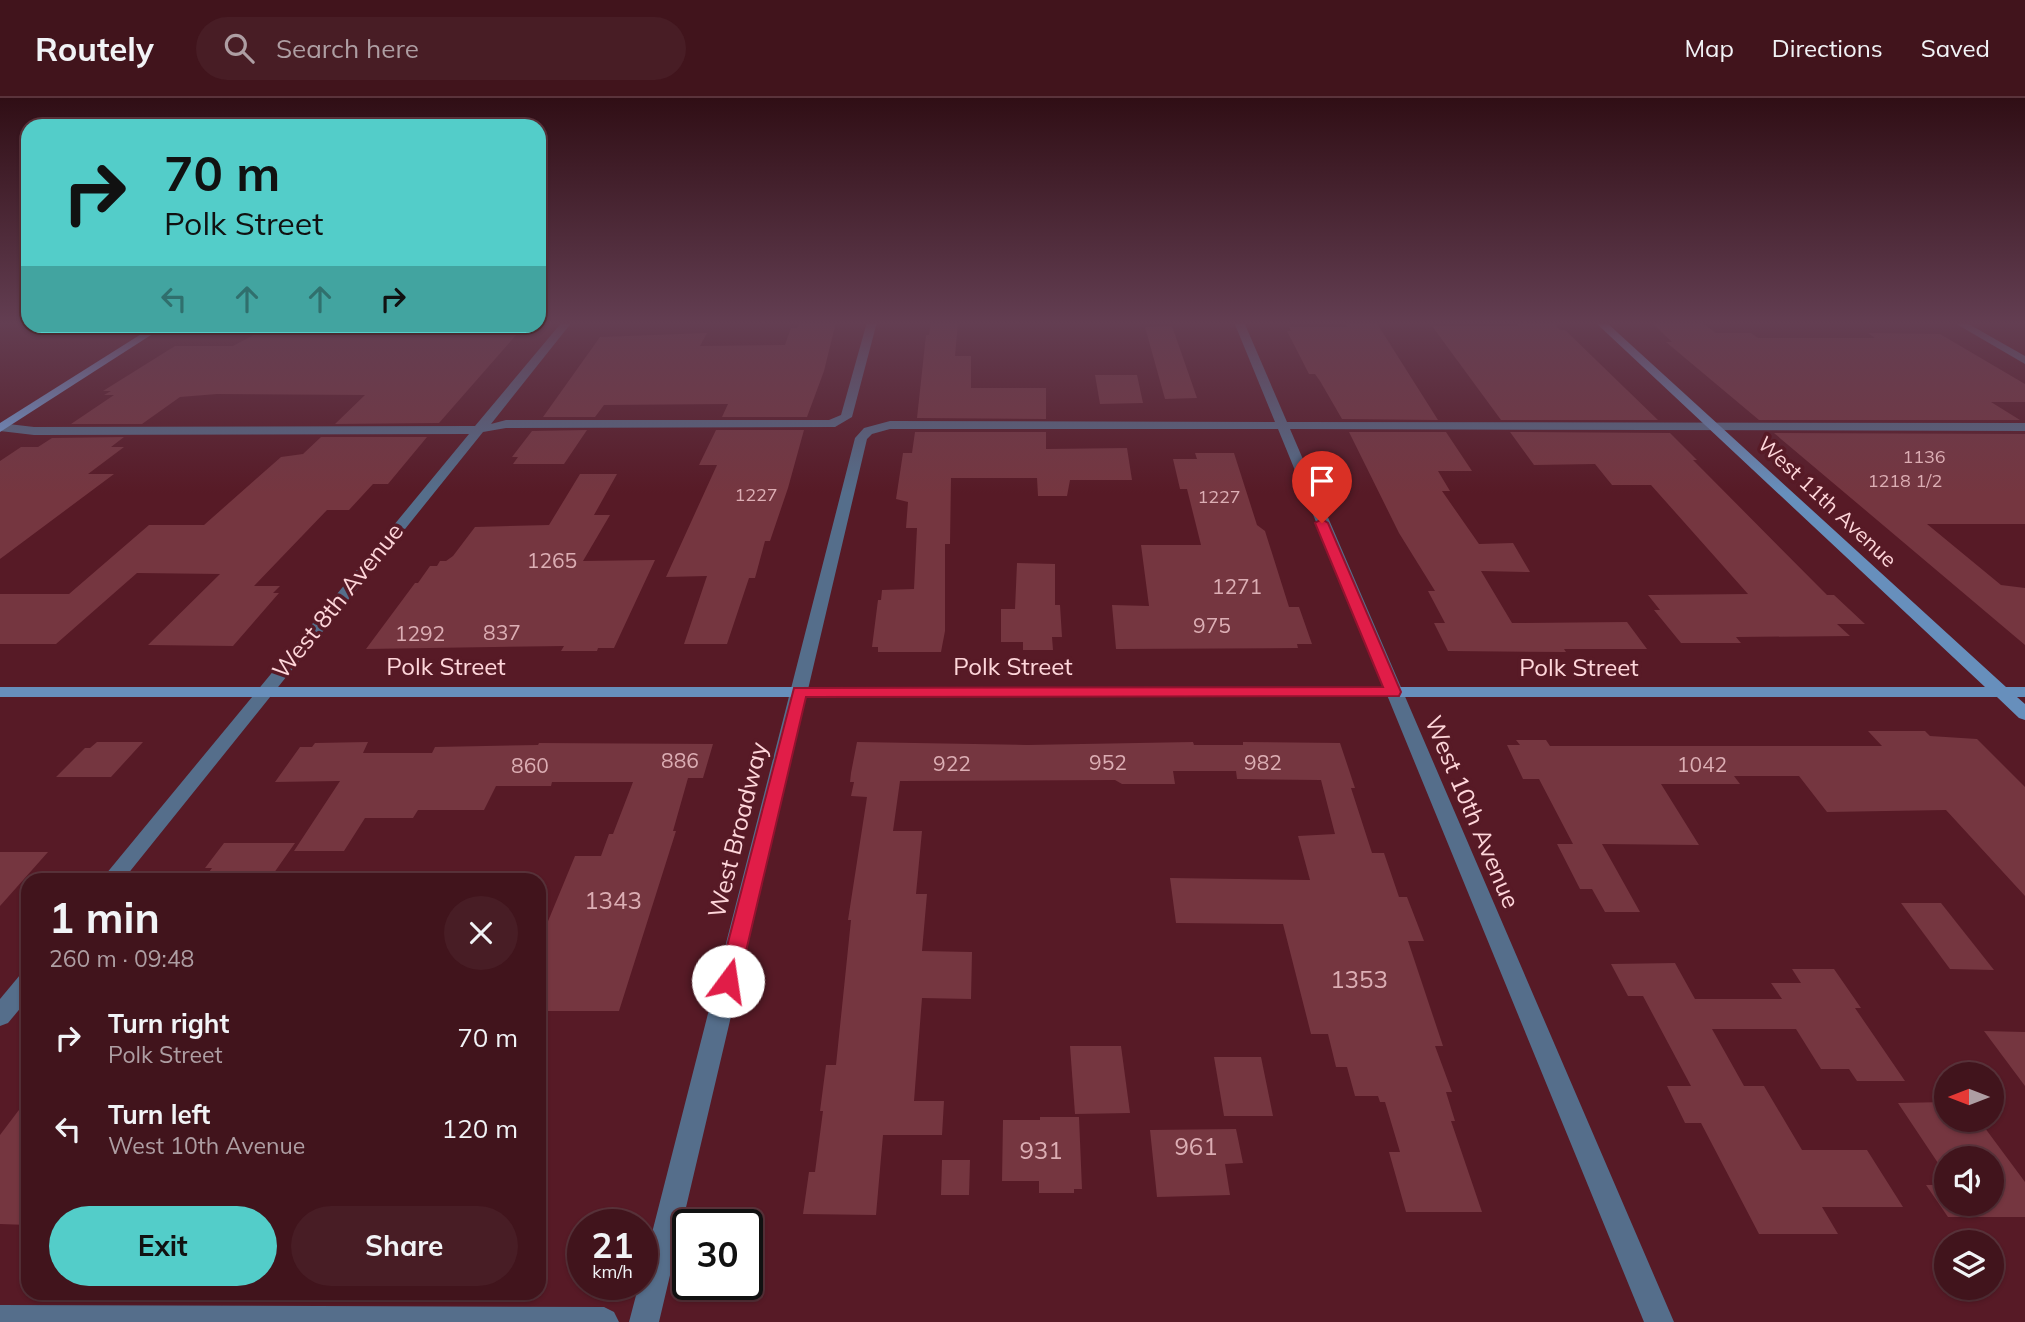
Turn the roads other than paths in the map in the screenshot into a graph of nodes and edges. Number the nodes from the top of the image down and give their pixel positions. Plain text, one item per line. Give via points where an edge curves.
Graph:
1 (76, 379) edge
2 (519, 379) edge
3 (855, 379) edge
4 (1262, 379) edge
5 (1662, 379) edge
6 (1712, 425) junction
7 (1281, 426) junction
8 (0, 427) edge
9 (2025, 427) edge
10 (477, 430) junction
11 (0, 692) edge
12 (265, 692) junction
13 (799, 692) junction
14 (1393, 692) junction
15 (2002, 692) junction
16 (2025, 692) edge
17 (2025, 713) edge
18 (117, 873) edge
19 (21, 990) edge
20 (0, 1016) edge
21 (0, 1320) edge
22 (604, 1322) edge
23 (644, 1322) edge
24 (1659, 1322) edge

1 - 8 main road
2 - 10 street, West 8th Avenue
3 - 10 street via 843,420 824,424 506,424
4 - 7 street, West 10th Avenue
5 - 6 street, West 11th Avenue
6 - 7 street
6 - 9 street
6 - 15 street, West 11th Avenue
7 - 13 street, West Broadway via 890,425 865,433
7 - 14 street, West 10th Avenue
8 - 10 street via 33,431
10 - 12 street, West 8th Avenue
11 - 12 street, Polk Street
12 - 13 street, Polk Street
12 - 18 street, West 8th Avenue
13 - 14 street, Polk Street
13 - 23 street, West Broadway
14 - 15 street, Polk Street
14 - 24 street, West 10th Avenue
15 - 16 street, Polk Street
15 - 17 street, West 11th Avenue
19 - 20 street
21 - 22 street

